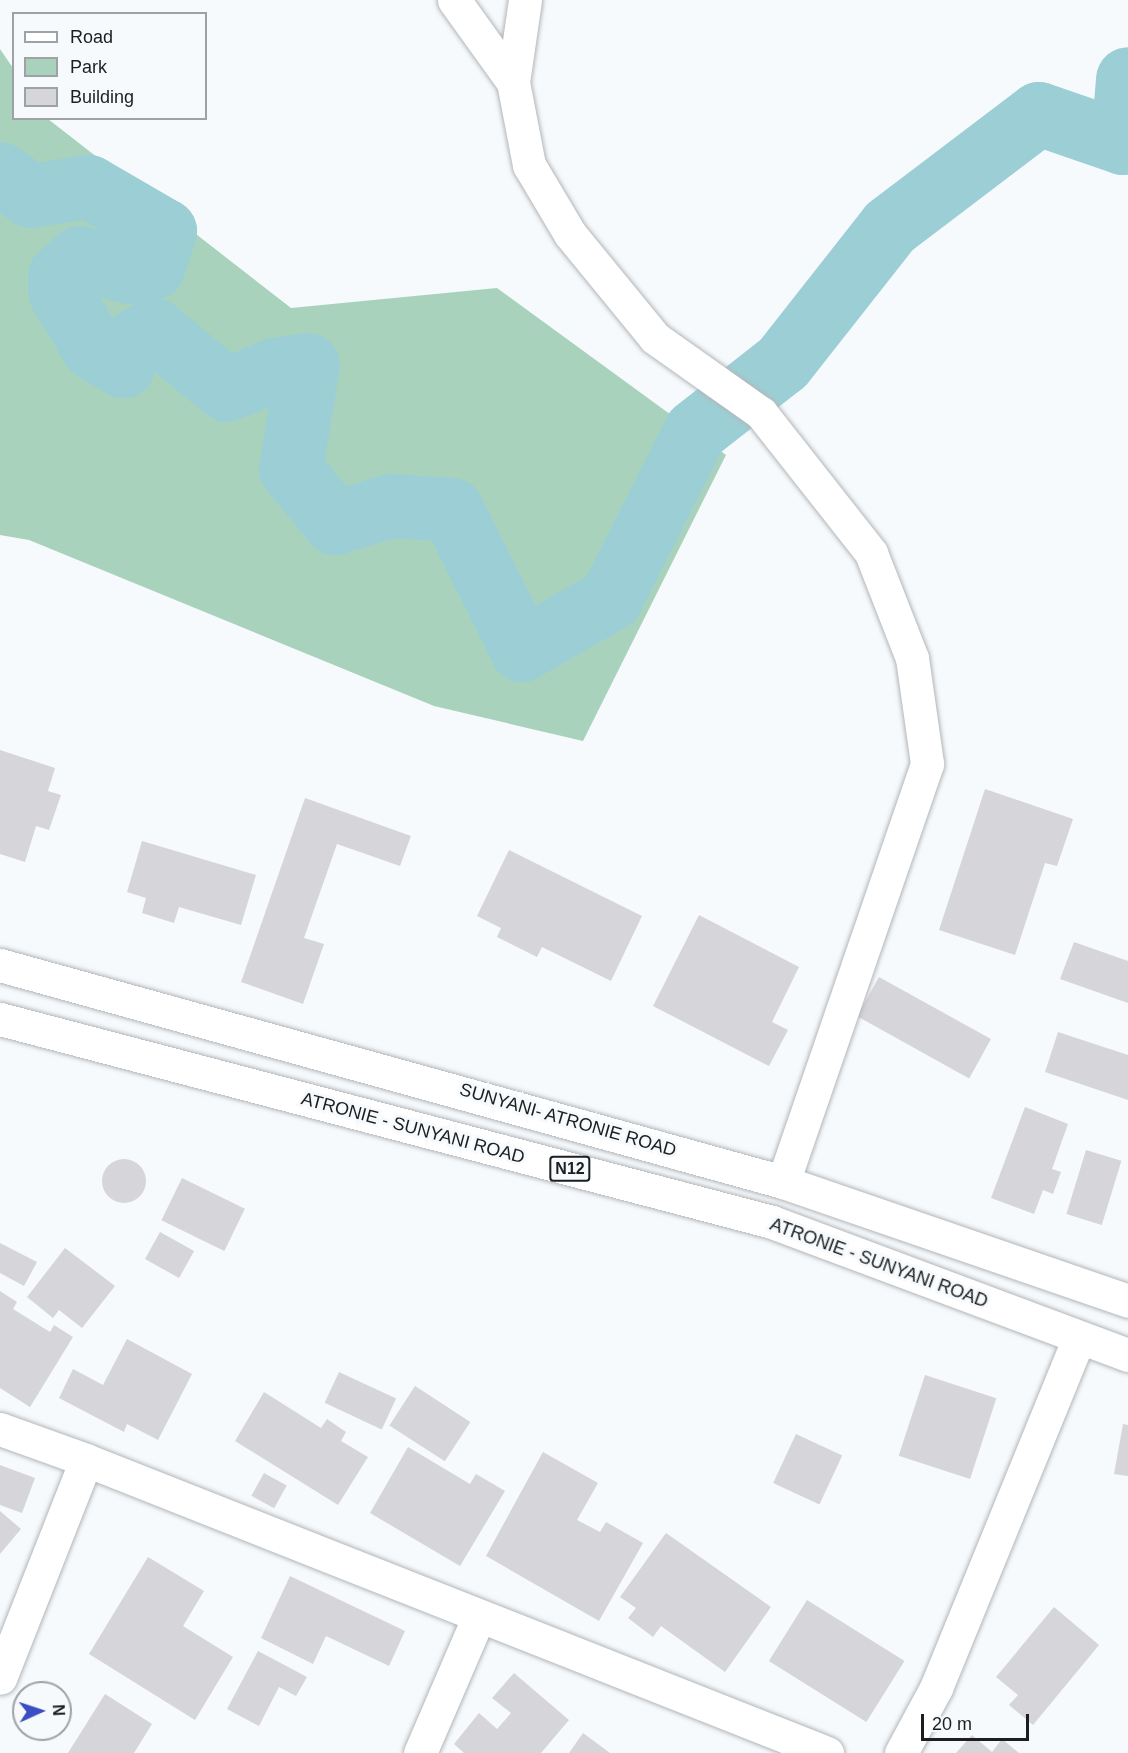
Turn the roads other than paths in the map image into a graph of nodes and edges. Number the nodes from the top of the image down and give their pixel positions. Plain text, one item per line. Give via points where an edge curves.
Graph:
1 (454, 0) edge
2 (525, 0) edge
3 (513, 82) junction
4 (0, 965) edge
5 (0, 1019) edge
6 (783, 1182) junction
7 (1128, 1301) edge
8 (1079, 1338) junction
9 (1128, 1355) edge
10 (0, 1429) edge
11 (86, 1460) junction
12 (479, 1616) junction
13 (0, 1678) edge
14 (420, 1753) edge
15 (827, 1753) edge
16 (901, 1753) edge

1 - 3 main road
2 - 3 main road
3 - 6 main road via 529,165 570,234 655,338 761,413 872,553 912,658 927,764
4 - 6 main road, SUNYANI- ATRONIE ROAD
5 - 8 main road, ATRONIE - SUNYANI ROAD / N12 via 771,1222
6 - 7 main road, SUNYANI- ATRONIE ROAD
8 - 9 main road, ATRONIE - SUNYANI ROAD / N12
8 - 16 main road via 936,1688
10 - 11 main road
11 - 12 main road
11 - 13 main road
12 - 14 main road
12 - 15 main road

